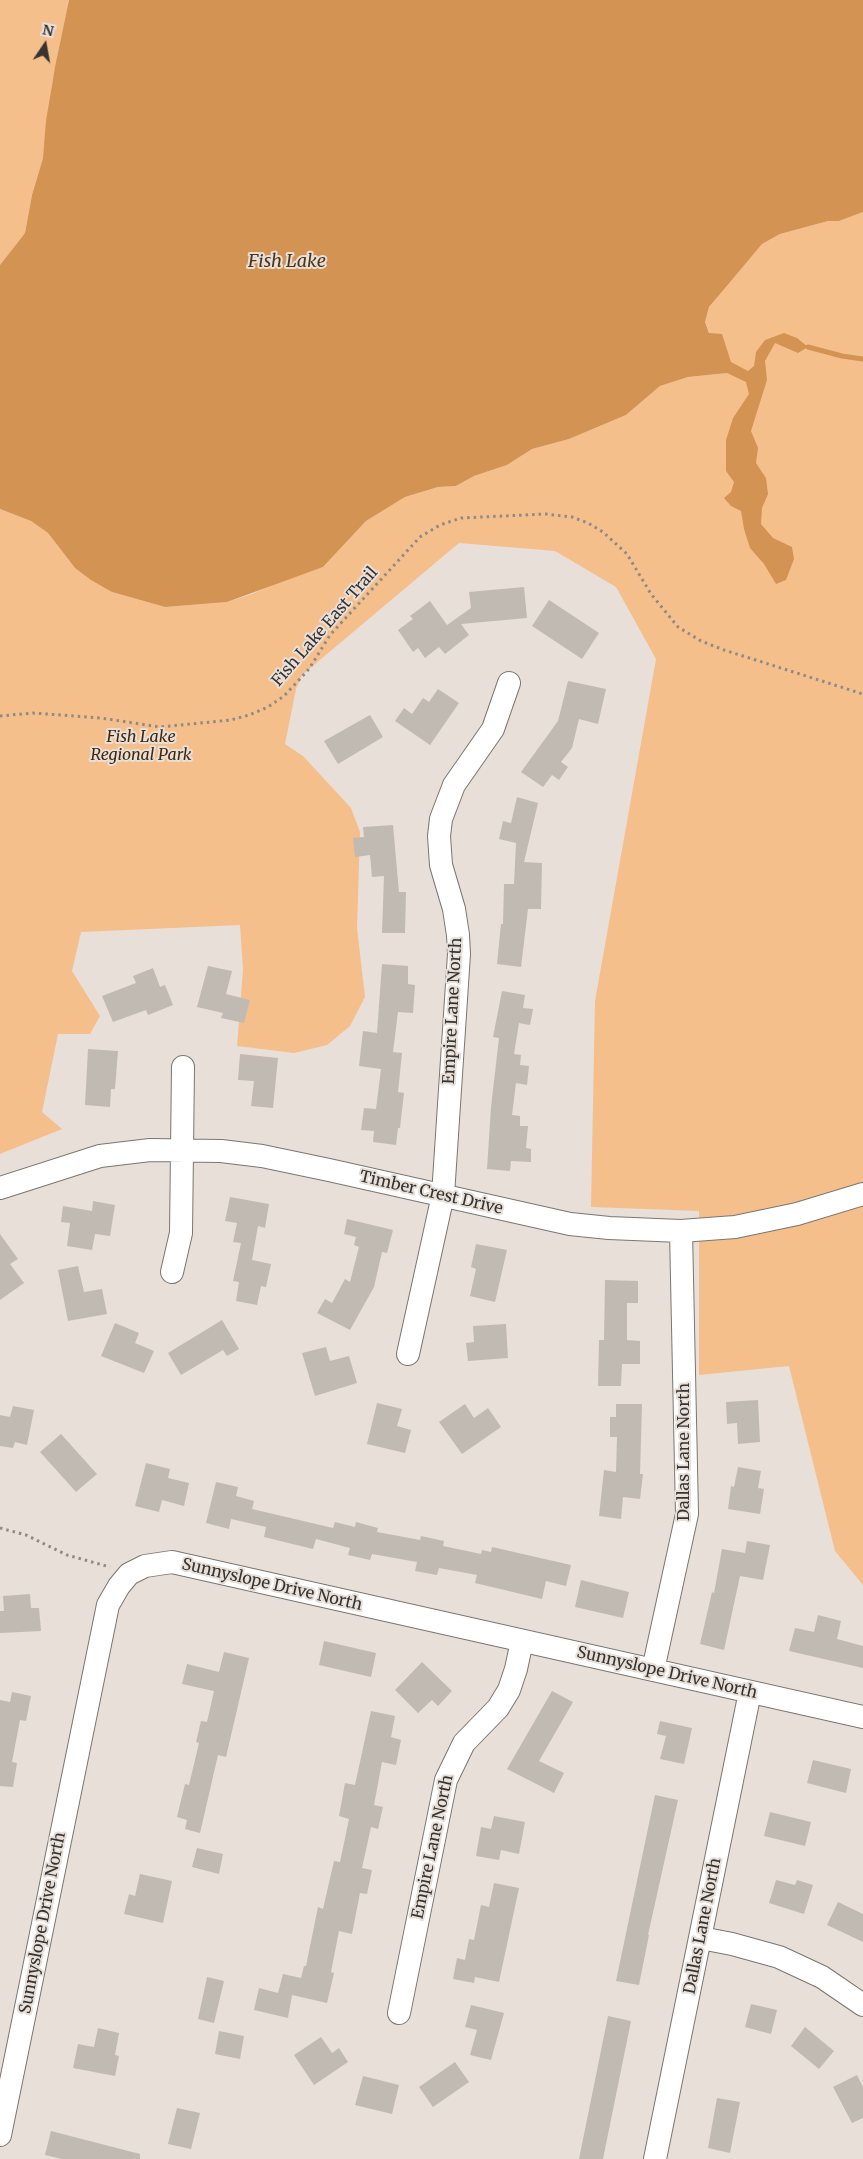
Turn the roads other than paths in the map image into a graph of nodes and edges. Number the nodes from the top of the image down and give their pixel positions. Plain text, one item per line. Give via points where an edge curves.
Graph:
1 (509, 683) dead end
2 (183, 1067) dead end
3 (183, 1151) junction
4 (0, 1188) edge
5 (863, 1194) edge
6 (443, 1195) junction
7 (681, 1231) junction
8 (172, 1272) dead end
9 (408, 1354) dead end
10 (522, 1641) junction
11 (653, 1670) junction
12 (750, 1692) junction
13 (863, 1717) edge
14 (701, 1938) junction
15 (863, 2005) edge
16 (399, 2013) dead end
17 (0, 2135) edge
18 (655, 2159) edge

1 - 6 street, Empire Lane North via 493,729 454,786 441,819 440,865 454,909 459,954
2 - 3 street
3 - 4 street, Timber Crest Drive via 150,1150 100,1156
3 - 6 street, Timber Crest Drive via 262,1156
3 - 8 street via 181,1233
5 - 7 street, Timber Crest Drive via 797,1214 735,1227
6 - 7 street, Timber Crest Drive via 570,1224
6 - 9 street, Empire Lane North
7 - 11 street, Dallas Lane North via 687,1514
10 - 11 street, Sunnyslope Drive North
10 - 16 street, Empire Lane North via 509,1690 498,1708 464,1742 446,1780
10 - 17 street, Sunnyslope Drive North via 172,1562 145,1566 129,1574 108,1605
11 - 12 street, Sunnyslope Drive North
12 - 13 street, Sunnyslope Drive North
12 - 14 street, Dallas Lane North
14 - 15 street via 779,1957 822,1977
14 - 18 street, Dallas Lane North

